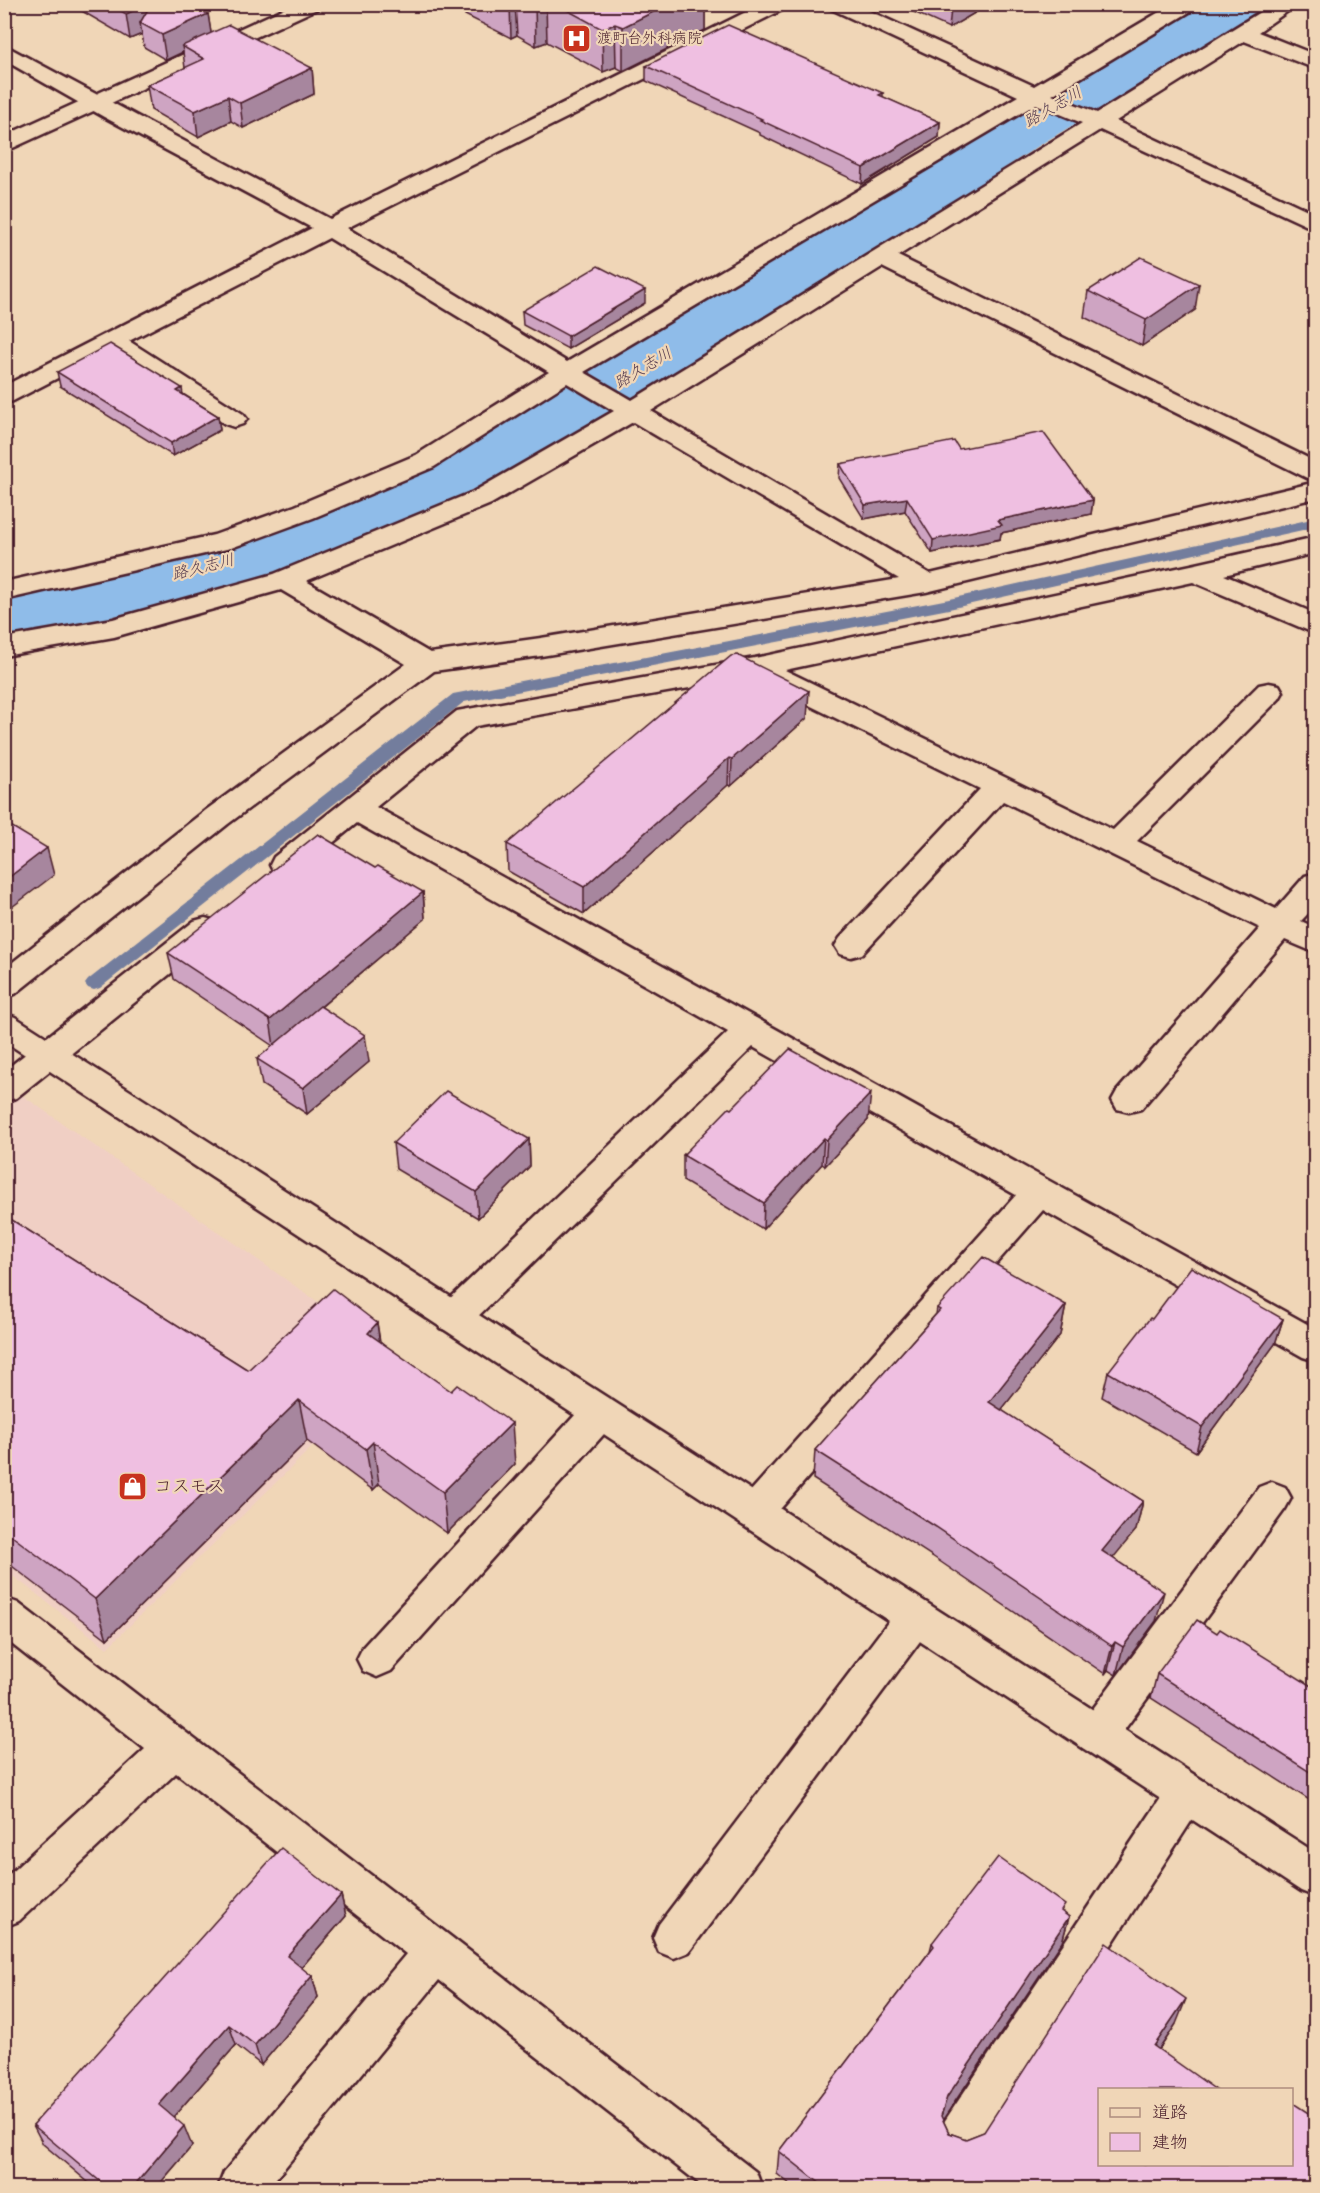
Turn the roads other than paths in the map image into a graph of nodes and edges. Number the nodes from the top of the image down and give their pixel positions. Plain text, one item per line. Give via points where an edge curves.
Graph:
1 (312, 4) edge
2 (779, 4) edge
3 (836, 4) edge
4 (1189, 4) edge
5 (1288, 4) edge
6 (1243, 33) junction
7 (4, 51) edge
8 (1316, 63) edge
9 (1043, 99) junction
10 (96, 103) junction
11 (1093, 119) junction
12 (4, 145) edge
13 (1316, 224) edge
14 (330, 228) junction
15 (881, 257) junction
16 (113, 342) junction
17 (574, 377) junction
18 (4, 396) edge
19 (625, 407) junction
20 (234, 419) dead end
21 (1316, 472) edge
22 (1316, 490) edge
23 (1316, 545) edge
24 (1196, 573) junction
25 (284, 580) junction
26 (926, 583) junction
27 (4, 591) edge
28 (1316, 625) edge
29 (4, 647) edge
30 (426, 663) junction
31 (754, 667) junction
32 (1269, 692) dead end
33 (999, 787) junction
34 (356, 809) junction
35 (1116, 844) junction
36 (263, 883) edge
37 (1316, 884) edge
38 (226, 912) edge
39 (1280, 924) junction
40 (1316, 942) edge
41 (851, 946) dead end
42 (4, 986) edge
43 (4, 1025) edge
44 (750, 1030) junction
45 (48, 1054) junction
46 (4, 1089) edge
47 (1129, 1100) dead end
48 (1039, 1192) junction
49 (453, 1317) junction
50 (1316, 1347) edge
51 (600, 1413) junction
52 (1272, 1498) dead end
53 (754, 1513) junction
54 (4, 1615) edge
55 (915, 1617) junction
56 (377, 1659) dead end
57 (1097, 1735) junction
58 (175, 1747) junction
59 (1187, 1794) junction
60 (1316, 1877) edge
61 (4, 1907) edge
62 (674, 1938) dead end
63 (436, 1951) junction
64 (960, 2138) edge
65 (240, 2188) edge
66 (740, 2188) edge

1 - 10 street
2 - 14 street
3 - 9 street
4 - 9 street
5 - 6 street
6 - 8 street
6 - 11 street
7 - 10 street
9 - 11 street
9 - 17 street
10 - 12 street
10 - 14 street
11 - 13 street
11 - 15 street
14 - 16 street
14 - 17 street
15 - 19 street
15 - 21 street
16 - 18 street
16 - 20 street
17 - 19 street
17 - 27 street via 425,462 304,512 221,542
19 - 25 street via 482,498
19 - 26 street
22 - 26 street
23 - 24 street
24 - 28 street
24 - 31 street
25 - 29 street via 114,628
25 - 30 street
26 - 30 street
30 - 42 street via 218,817
31 - 33 street
31 - 34 street via 467,718
32 - 35 street
33 - 35 street
33 - 41 street
34 - 36 street
34 - 44 street
35 - 39 street
37 - 39 street
38 - 45 street
39 - 40 street
39 - 47 street
43 - 45 street
44 - 48 street
44 - 49 street
45 - 46 street
45 - 49 street
48 - 50 street
48 - 53 street
49 - 51 street
51 - 53 street
51 - 56 street
52 - 57 street
53 - 55 street
54 - 58 street
55 - 57 street
55 - 62 street
57 - 59 street
58 - 61 street
58 - 63 street
59 - 60 street
59 - 64 street
63 - 65 street
63 - 66 street

